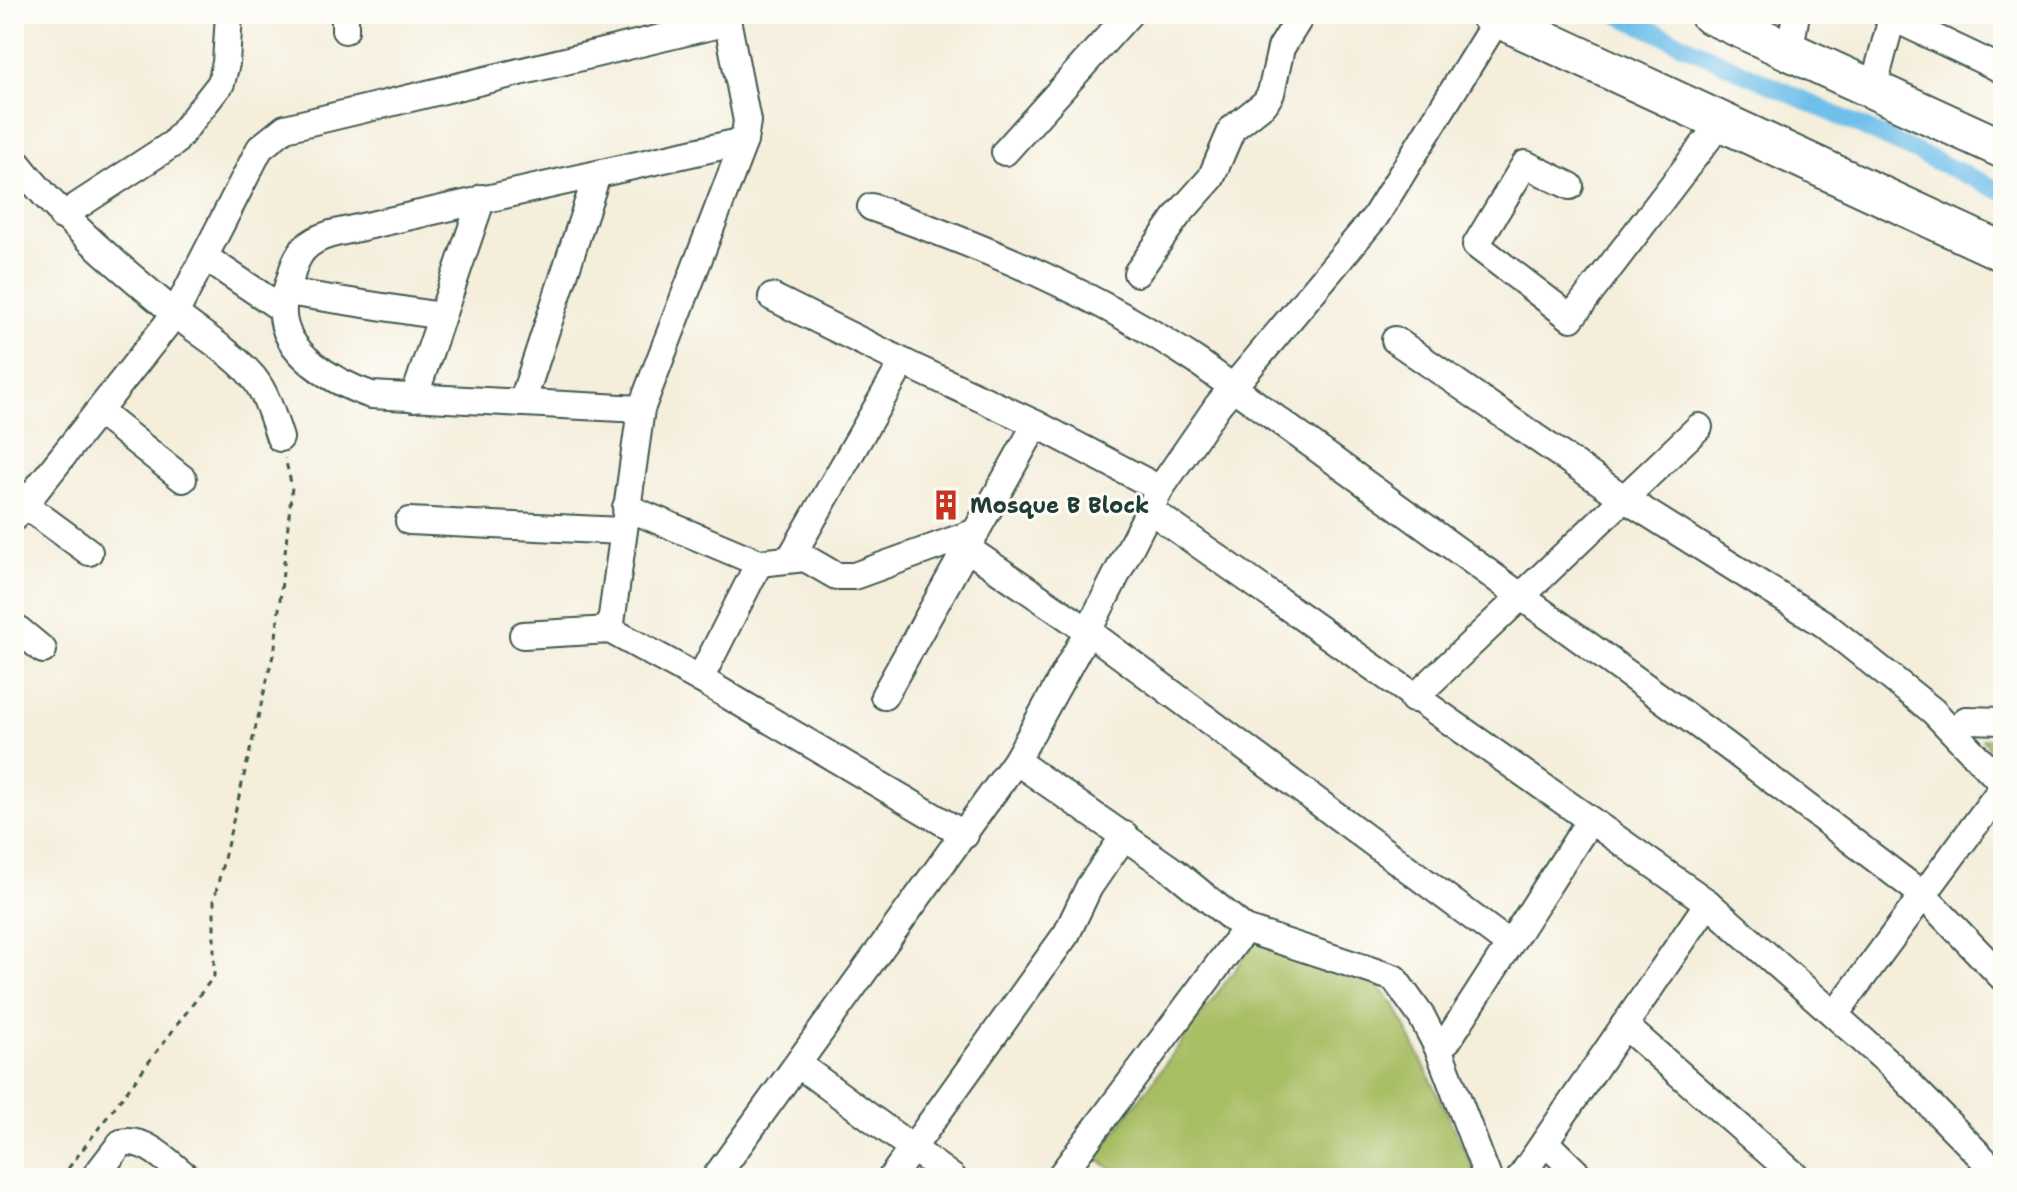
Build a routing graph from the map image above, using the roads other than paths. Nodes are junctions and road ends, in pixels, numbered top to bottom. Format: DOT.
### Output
graph roads {
  1 [pos="229,14"];
  2 [pos="1129,14"];
  3 [pos="1302,14"];
  4 [pos="1709,14"];
  5 [pos="1890,15"];
  6 [pos="1493,16"];
  7 [pos="727,18"];
  8 [pos="1793,32"];
  9 [pos="2003,70"];
  10 [pos="1873,89"];
  11 [pos="1721,122"];
  12 [pos="744,141"];
  13 [pos="2003,149"];
  14 [pos="1005,152"];
  15 [pos="14,159"];
  16 [pos="597,175"];
  17 [pos="1570,186"];
  18 [pos="482,198"];
  19 [pos="871,207"];
  20 [pos="62,216"];
  21 [pos="2003,252"];
  22 [pos="206,258"];
  23 [pos="1137,273"];
  24 [pos="772,297"];
  25 [pos="284,301"];
  26 [pos="175,314"];
  27 [pos="441,316"];
  28 [pos="1395,340"];
  29 [pos="903,362"];
  30 [pos="1233,391"];
  31 [pos="414,398"];
  32 [pos="522,403"];
  33 [pos="641,409"];
  34 [pos="99,412"];
  35 [pos="1036,424"];
  36 [pos="1699,427"];
  37 [pos="280,438"];
  38 [pos="183,479"];
  39 [pos="1622,497"];
  40 [pos="1155,500"];
  41 [pos="19,511"];
  42 [pos="624,519"];
  43 [pos="409,521"];
  44 [pos="972,540"];
  45 [pos="89,552"];
  46 [pos="791,557"];
  47 [pos="759,563"];
  48 [pos="1520,596"];
  49 [pos="14,626"];
  50 [pos="610,630"];
  51 [pos="1088,631"];
  52 [pos="523,635"];
  53 [pos="43,650"];
  54 [pos="700,679"];
  55 [pos="884,696"];
  56 [pos="1413,699"];
  57 [pos="2003,721"];
  58 [pos="1954,732"];
  59 [pos="1016,761"];
  60 [pos="2003,785"];
  61 [pos="1590,820"];
  62 [pos="965,835"];
  63 [pos="1125,835"];
  64 [pos="1923,895"];
  65 [pos="1708,903"];
  66 [pos="1245,929"];
  67 [pos="1509,944"];
  68 [pos="2003,978"];
  69 [pos="1836,1013"];
  70 [pos="1624,1025"];
  71 [pos="1438,1048"];
  72 [pos="799,1065"];
  73 [pos="1545,1142"];
  74 [pos="913,1149"];
  75 [pos="1995,1176"];
  76 [pos="94,1178"];
  77 [pos="188,1178"];
  78 [pos="715,1178"];
  79 [pos="891,1178"];
  80 [pos="953,1178"];
  81 [pos="1059,1178"];
  82 [pos="1488,1178"];
  83 [pos="1520,1178"];
  84 [pos="1582,1178"];
  85 [pos="1798,1178"];
  1 -- 20 [label="street"];
  2 -- 14 [label="street"];
  3 -- 23 [label="street"];
  4 -- 8 [label="highway"];
  5 -- 9 [label="street"];
  5 -- 10 [label="street"];
  6 -- 11 [label="highway"];
  6 -- 30 [label="street"];
  7 -- 12 [label="street"];
  7 -- 22 [label="street"];
  8 -- 10 [label="highway"];
  10 -- 13 [label="highway"];
  11 -- 17 [label="street"];
  11 -- 21 [label="highway"];
  12 -- 16 [label="street"];
  12 -- 33 [label="street"];
  15 -- 20 [label="street"];
  16 -- 18 [label="street"];
  16 -- 32 [label="street"];
  18 -- 25 [label="street"];
  18 -- 27 [label="street"];
  19 -- 30 [label="street"];
  20 -- 26 [label="street"];
  22 -- 25 [label="street"];
  22 -- 26 [label="street"];
  24 -- 29 [label="street"];
  25 -- 27 [label="street"];
  25 -- 31 [label="street"];
  26 -- 34 [label="street"];
  26 -- 37 [label="street"];
  27 -- 31 [label="street"];
  28 -- 39 [label="street"];
  29 -- 35 [label="street"];
  29 -- 46 [label="street"];
  30 -- 40 [label="street"];
  30 -- 48 [label="street"];
  31 -- 32 [label="street"];
  32 -- 33 [label="street"];
  33 -- 42 [label="street"];
  34 -- 38 [label="street"];
  34 -- 41 [label="street"];
  35 -- 40 [label="street"];
  35 -- 44 [label="street"];
  36 -- 39 [label="street"];
  39 -- 48 [label="street"];
  39 -- 58 [label="street"];
  40 -- 51 [label="street"];
  40 -- 56 [label="street"];
  41 -- 45 [label="street"];
  42 -- 43 [label="street"];
  42 -- 47 [label="street"];
  42 -- 50 [label="street"];
  44 -- 46 [label="street"];
  44 -- 51 [label="street"];
  44 -- 55 [label="street"];
  46 -- 47 [label="street"];
  47 -- 54 [label="street"];
  48 -- 56 [label="street"];
  48 -- 64 [label="street"];
  49 -- 53 [label="street"];
  50 -- 52 [label="street"];
  50 -- 54 [label="street"];
  51 -- 59 [label="street"];
  51 -- 67 [label="street"];
  54 -- 62 [label="street"];
  56 -- 61 [label="street"];
  57 -- 58 [label="street"];
  58 -- 60 [label="street"];
  59 -- 62 [label="street"];
  59 -- 63 [label="street"];
  60 -- 64 [label="street"];
  61 -- 65 [label="street"];
  61 -- 67 [label="street"];
  62 -- 72 [label="street"];
  63 -- 66 [label="street"];
  63 -- 74 [label="street"];
  64 -- 68 [label="street"];
  64 -- 69 [label="street"];
  65 -- 69 [label="street"];
  65 -- 70 [label="street"];
  66 -- 71 [label="street"];
  66 -- 81 [label="street"];
  67 -- 71 [label="street"];
  69 -- 75 [label="street"];
  70 -- 73 [label="street"];
  70 -- 85 [label="street"];
  71 -- 82 [label="street"];
  72 -- 74 [label="street"];
  72 -- 78 [label="street"];
  73 -- 83 [label="street"];
  73 -- 84 [label="street"];
  74 -- 79 [label="street"];
  74 -- 80 [label="street"];
  76 -- 77 [label="street"];
}
